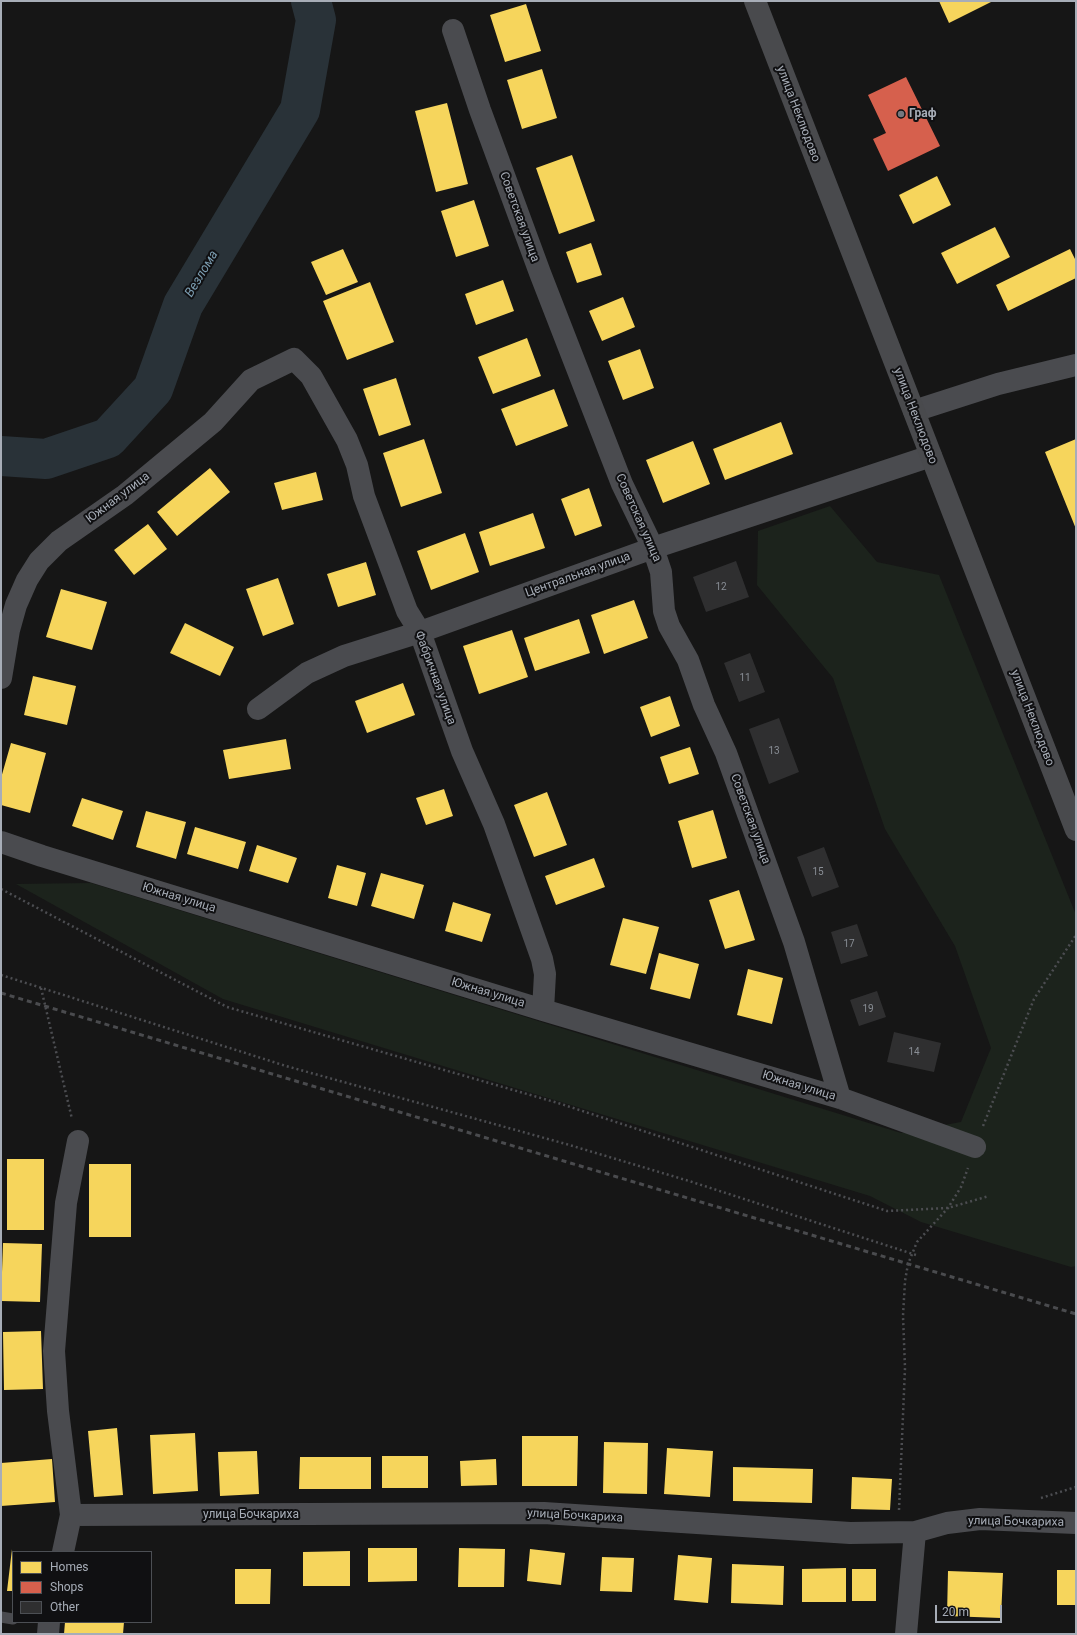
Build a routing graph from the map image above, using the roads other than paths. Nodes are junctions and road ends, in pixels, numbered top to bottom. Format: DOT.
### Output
graph roads {
  1 [pos="755,1"];
  2 [pos="453,30"];
  3 [pos="294,359"];
  4 [pos="1076,364"];
  5 [pos="914,411"];
  6 [pos="931,456"];
  7 [pos="654,548"];
  8 [pos="420,632"];
  9 [pos="1,678"];
  10 [pos="258,709"];
  11 [pos="1076,830"];
  12 [pos="1,842"];
  13 [pos="543,1010"];
  14 [pos="840,1098"];
  15 [pos="78,1141"];
  16 [pos="975,1147"];
  17 [pos="71,1515"];
  18 [pos="1076,1523"];
  19 [pos="906,1533"];
  20 [pos="63,1551"];
  21 [pos="1,1617"];
  22 [pos="12,1619"];
  23 [pos="906,1634"];
  1 -- 5 [label="main road, улица Неклюдово"];
  2 -- 7 [label="street, Советская улица"];
  3 -- 8 [label="street, Фабричная улица"];
  3 -- 9 [label="street, Южная улица"];
  4 -- 5 [label="street"];
  5 -- 6 [label="main road, улица Неклюдово"];
  6 -- 7 [label="street, Центральная улица"];
  6 -- 11 [label="main road, улица Неклюдово"];
  7 -- 8 [label="street, Центральная улица"];
  7 -- 14 [label="street, Советская улица"];
  8 -- 10 [label="street, Центральная улица"];
  8 -- 13 [label="street, Фабричная улица"];
  12 -- 13 [label="street, Южная улица"];
  13 -- 14 [label="street, Южная улица"];
  14 -- 16 [label="street, Южная улица"];
  15 -- 17 [label="street"];
  17 -- 19 [label="street, улица Бочкариха"];
  17 -- 20 [label="street"];
  18 -- 19 [label="street, улица Бочкариха"];
  19 -- 23 [label="street"];
  21 -- 22 [label="lane"];
}
